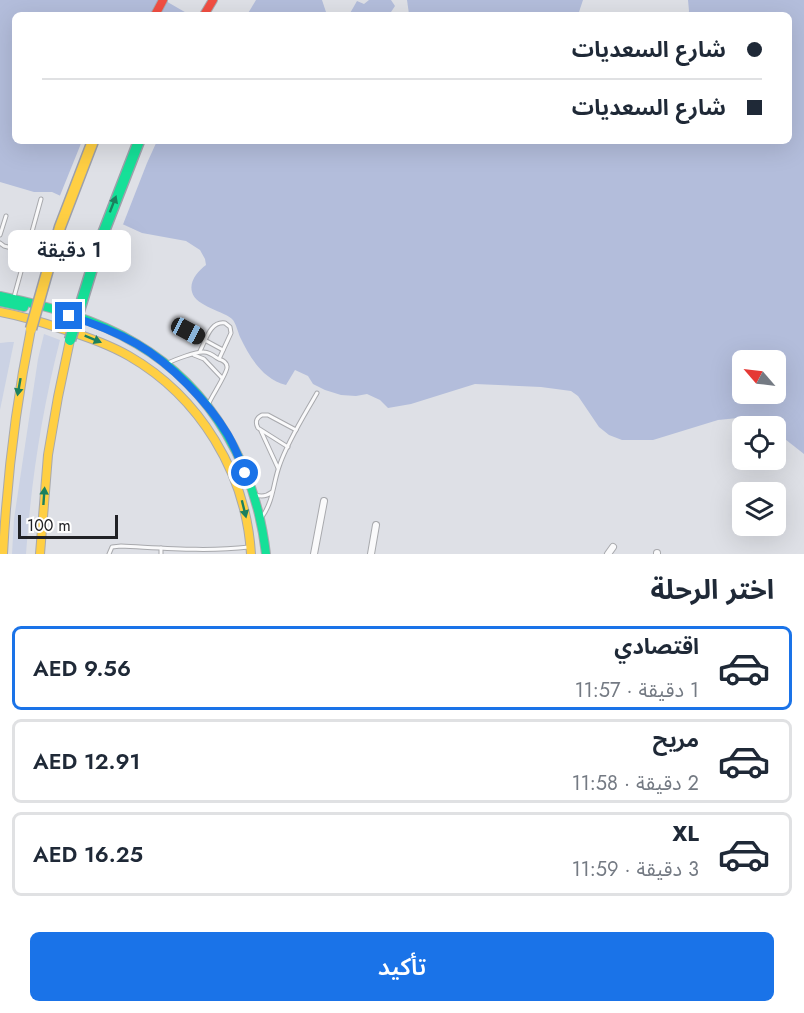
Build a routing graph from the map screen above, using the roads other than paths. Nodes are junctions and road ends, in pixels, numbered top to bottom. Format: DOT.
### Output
graph roads {
  1 [pos="92,144"];
  2 [pos="138,144"];
  3 [pos="40,200"];
  4 [pos="6,216"];
  5 [pos="0,235"];
  6 [pos="0,243"];
  7 [pos="27,252"];
  8 [pos="0,296"];
  9 [pos="14,299"];
  10 [pos="0,303"];
  11 [pos="33,304"];
  12 [pos="0,312"];
  13 [pos="17,315"];
  14 [pos="0,320"];
  15 [pos="188,331"];
  16 [pos="206,340"];
  17 [pos="224,350"];
  18 [pos="200,352"];
  19 [pos="192,355"];
  20 [pos="219,358"];
  21 [pos="165,364"];
  22 [pos="222,378"];
  23 [pos="317,393"];
  24 [pos="207,406"];
  25 [pos="260,430"];
  26 [pos="297,430"];
  27 [pos="288,447"];
  28 [pos="278,468"];
  29 [pos="273,491"];
  30 [pos="253,493"];
  31 [pos="324,501"];
  32 [pos="260,519"];
  33 [pos="376,525"];
  34 [pos="2,536"];
  35 [pos="613,547"];
  36 [pos="161,548"];
  37 [pos="251,550"];
  38 [pos="229,552"];
  39 [pos="3,554"];
  40 [pos="40,554"];
  41 [pos="109,554"];
  42 [pos="161,554"];
  43 [pos="266,554"];
  44 [pos="314,554"];
  45 [pos="371,554"];
  46 [pos="608,554"];
  1 -- 34 [label="main road, one-way, bridge"];
  40 -- 2 [label="main road, one-way, bridge"];
  3 -- 7 [label="lane"];
  4 -- 5 [label="lane"];
  6 -- 7 [label="lane"];
  7 -- 9 [label="lane"];
  8 -- 9 [label="main road"];
  9 -- 11 [label="main road"];
  10 -- 11 [label="main road"];
  11 -- 21 [label="main road"];
  12 -- 13 [label="main road"];
  13 -- 14 [label="main road"];
  13 -- 37 [label="main road, one-way"];
  15 -- 16 [label="lane"];
  16 -- 17 [label="lane"];
  16 -- 17 [label="lane"];
  16 -- 18 [label="lane"];
  17 -- 20 [label="lane"];
  18 -- 19 [label="lane"];
  18 -- 20 [label="lane"];
  19 -- 21 [label="lane"];
  19 -- 22 [label="lane"];
  20 -- 22 [label="lane"];
  21 -- 24 [label="main road"];
  22 -- 24 [label="lane"];
  23 -- 26 [label="lane"];
  24 -- 30 [label="main road"];
  25 -- 26 [label="lane"];
  25 -- 27 [label="lane"];
  25 -- 28 [label="lane"];
  26 -- 27 [label="lane"];
  27 -- 28 [label="lane"];
  28 -- 29 [label="lane"];
  29 -- 30 [label="lane"];
  29 -- 32 [label="lane"];
  30 -- 32 [label="main road"];
  31 -- 44 [label="street"];
  32 -- 43 [label="main road"];
  33 -- 45 [label="street"];
  34 -- 39 [label="main road"];
  35 -- 46 [label="street"];
  36 -- 38 [label="lane"];
  36 -- 41 [label="lane"];
  36 -- 42 [label="lane"];
  37 -- 38 [label="lane"];
}
